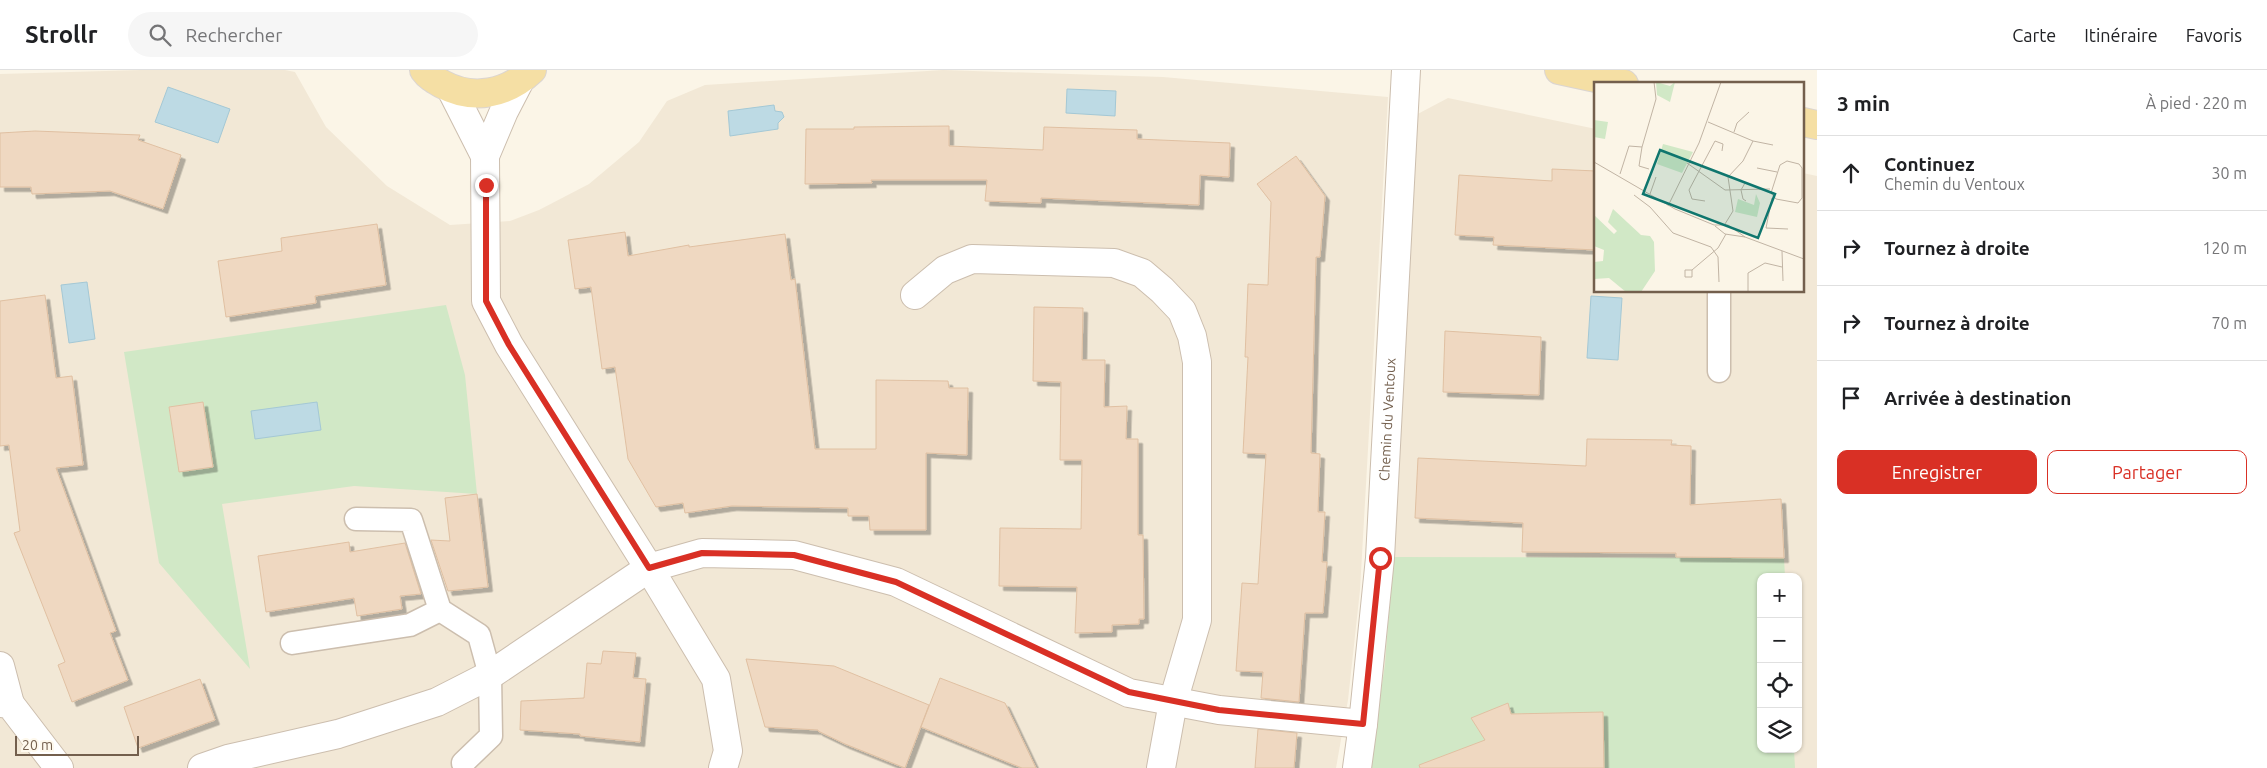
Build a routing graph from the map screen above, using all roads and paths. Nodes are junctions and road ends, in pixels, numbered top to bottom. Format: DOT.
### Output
graph roads {
  1 [pos="424,70"];
  2 [pos="1406,70"];
  3 [pos="1559,70"];
  4 [pos="525,76"];
  5 [pos="1615,82"];
  6 [pos="451,89"];
  7 [pos="1804,122"];
  8 [pos="1817,125"];
  9 [pos="485,156"];
  10 [pos="1718,292"];
  11 [pos="915,295"];
  12 [pos="1719,371"];
  13 [pos="356,520"];
  14 [pos="649,568"];
  15 [pos="440,610"];
  16 [pos="292,643"];
  17 [pos="0,666"];
  18 [pos="490,674"];
  19 [pos="1173,702"];
  20 [pos="5,703"];
  21 [pos="1363,724"];
  22 [pos="463,763"];
  23 [pos="58,768"];
  24 [pos="202,768"];
  25 [pos="724,768"];
  26 [pos="1161,768"];
  27 [pos="1356,768"];
  1 -- 6 [label="main road"];
  2 -- 21 [label="street, Chemin du Ventoux"];
  3 -- 5 [label="main road"];
  4 -- 6 [label="main road"];
  4 -- 9 [label="street"];
  6 -- 9 [label="street"];
  7 -- 8 [label="main road"];
  9 -- 14 [label="street"];
  10 -- 12 [label="lane"];
  11 -- 19 [label="street"];
  13 -- 15 [label="lane"];
  14 -- 18 [label="street"];
  14 -- 19 [label="street"];
  14 -- 25 [label="street"];
  15 -- 16 [label="lane"];
  15 -- 18 [label="lane"];
  17 -- 20 [label="street"];
  18 -- 22 [label="lane"];
  18 -- 24 [label="street"];
  19 -- 21 [label="street"];
  19 -- 26 [label="street"];
  20 -- 23 [label="street"];
  21 -- 27 [label="street, Chemin du Ventoux"];
}
